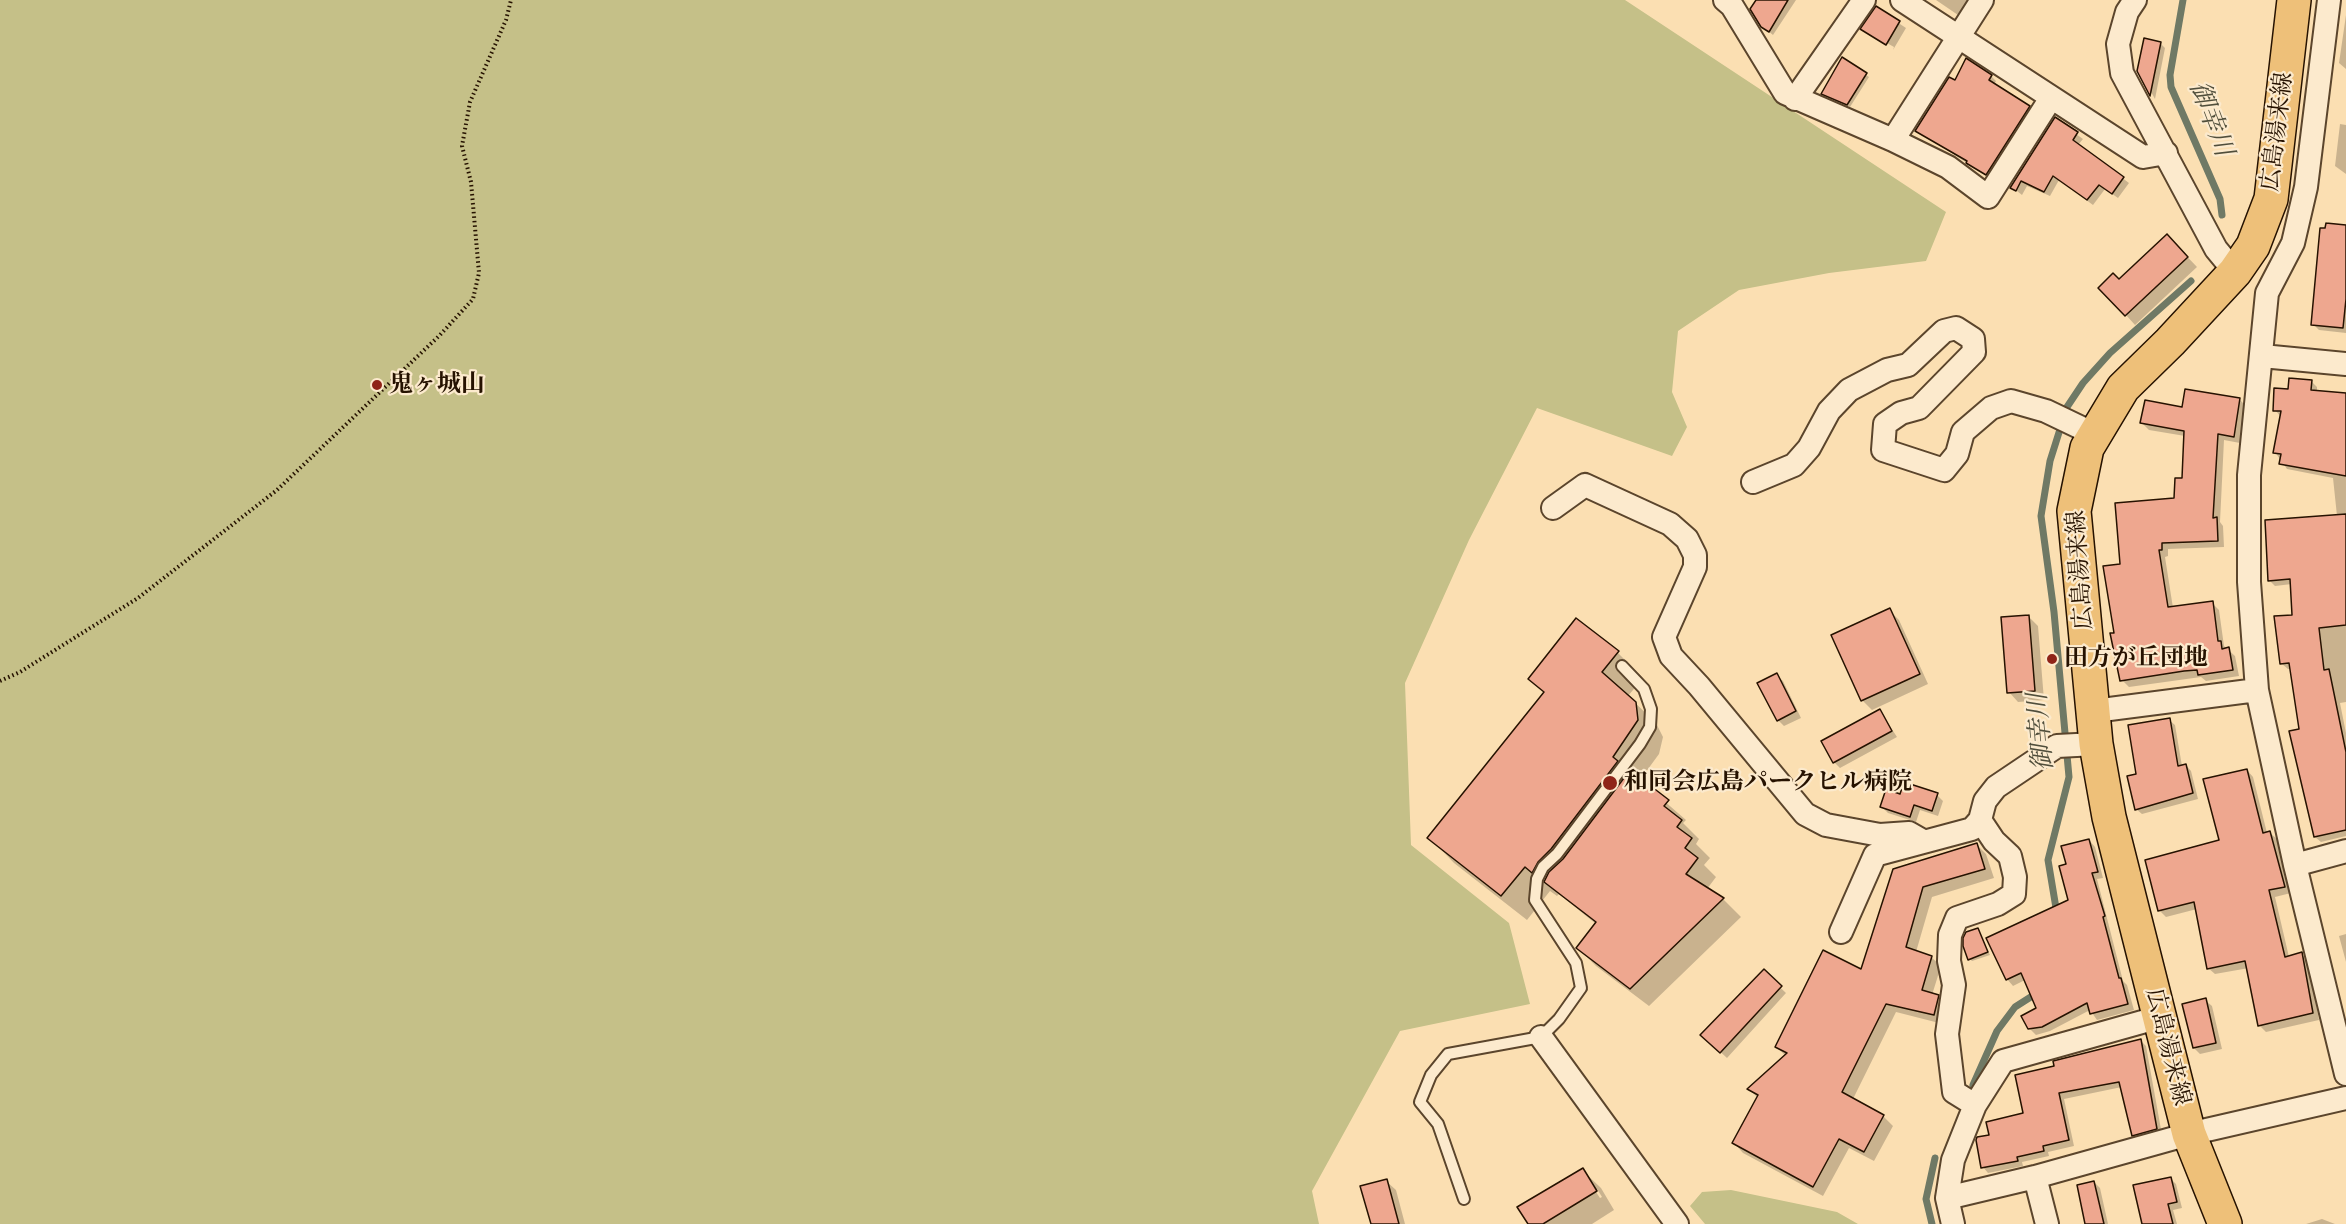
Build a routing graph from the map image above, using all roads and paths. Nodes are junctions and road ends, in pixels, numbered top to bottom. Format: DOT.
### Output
graph roads {
  1 [pos="511,0"];
  2 [pos="1864,0"];
  3 [pos="1902,0"];
  4 [pos="1982,0"];
  5 [pos="2294,0"];
  6 [pos="2329,0"];
  7 [pos="1731,2"];
  8 [pos="2125,4"];
  9 [pos="1959,39"];
  10 [pos="2051,98"];
  11 [pos="1795,99"];
  12 [pos="1893,140"];
  13 [pos="2166,153"];
  14 [pos="2235,272"];
  15 [pos="2262,356"];
  16 [pos="2346,364"];
  17 [pos="2094,434"];
  18 [pos="1753,482"];
  19 [pos="1553,508"];
  20 [pos="1622,666"];
  21 [pos="0,681"];
  22 [pos="2257,690"];
  23 [pos="2094,711"];
  24 [pos="2096,744"];
  25 [pos="1980,820"];
  26 [pos="1923,841"];
  27 [pos="2346,851"];
  28 [pos="2295,865"];
  29 [pos="1840,932"];
  30 [pos="2160,1017"];
  31 [pos="1541,1037"];
  32 [pos="2346,1074"];
  33 [pos="2346,1098"];
  34 [pos="1975,1105"];
  35 [pos="2189,1134"];
  36 [pos="2035,1177"];
  37 [pos="1947,1198"];
  38 [pos="1464,1199"];
  39 [pos="1677,1224"];
  40 [pos="1953,1224"];
  41 [pos="2047,1224"];
  42 [pos="2225,1224"];
  1 -- 21 [label="path"];
  2 -- 11 [label="street"];
  3 -- 9 [label="street"];
  4 -- 9 [label="street"];
  5 -- 14 [label="main road, 広島湯来線"];
  6 -- 15 [label="street"];
  7 -- 11 [label="street"];
  8 -- 13 [label="street"];
  9 -- 10 [label="street"];
  9 -- 12 [label="street"];
  10 -- 12 [label="street"];
  10 -- 13 [label="street"];
  11 -- 12 [label="street"];
  13 -- 14 [label="street"];
  14 -- 17 [label="main road, 広島湯来線"];
  15 -- 16 [label="street"];
  15 -- 22 [label="street"];
  17 -- 18 [label="street"];
  17 -- 23 [label="main road, 広島湯来線"];
  19 -- 26 [label="street"];
  20 -- 31 [label="lane"];
  22 -- 23 [label="street"];
  22 -- 28 [label="street"];
  23 -- 24 [label="main road, 広島湯来線"];
  24 -- 25 [label="street"];
  24 -- 30 [label="main road, 広島湯来線"];
  25 -- 26 [label="street"];
  25 -- 34 [label="street"];
  26 -- 29 [label="street"];
  27 -- 28 [label="street"];
  28 -- 32 [label="street"];
  30 -- 34 [label="street"];
  30 -- 35 [label="main road, 広島湯来線"];
  31 -- 38 [label="lane"];
  31 -- 39 [label="street"];
  33 -- 35 [label="street"];
  34 -- 37 [label="street"];
  35 -- 36 [label="street"];
  35 -- 42 [label="main road, 広島湯来線"];
  36 -- 37 [label="street"];
  36 -- 41 [label="street"];
  37 -- 40 [label="street"];
}
